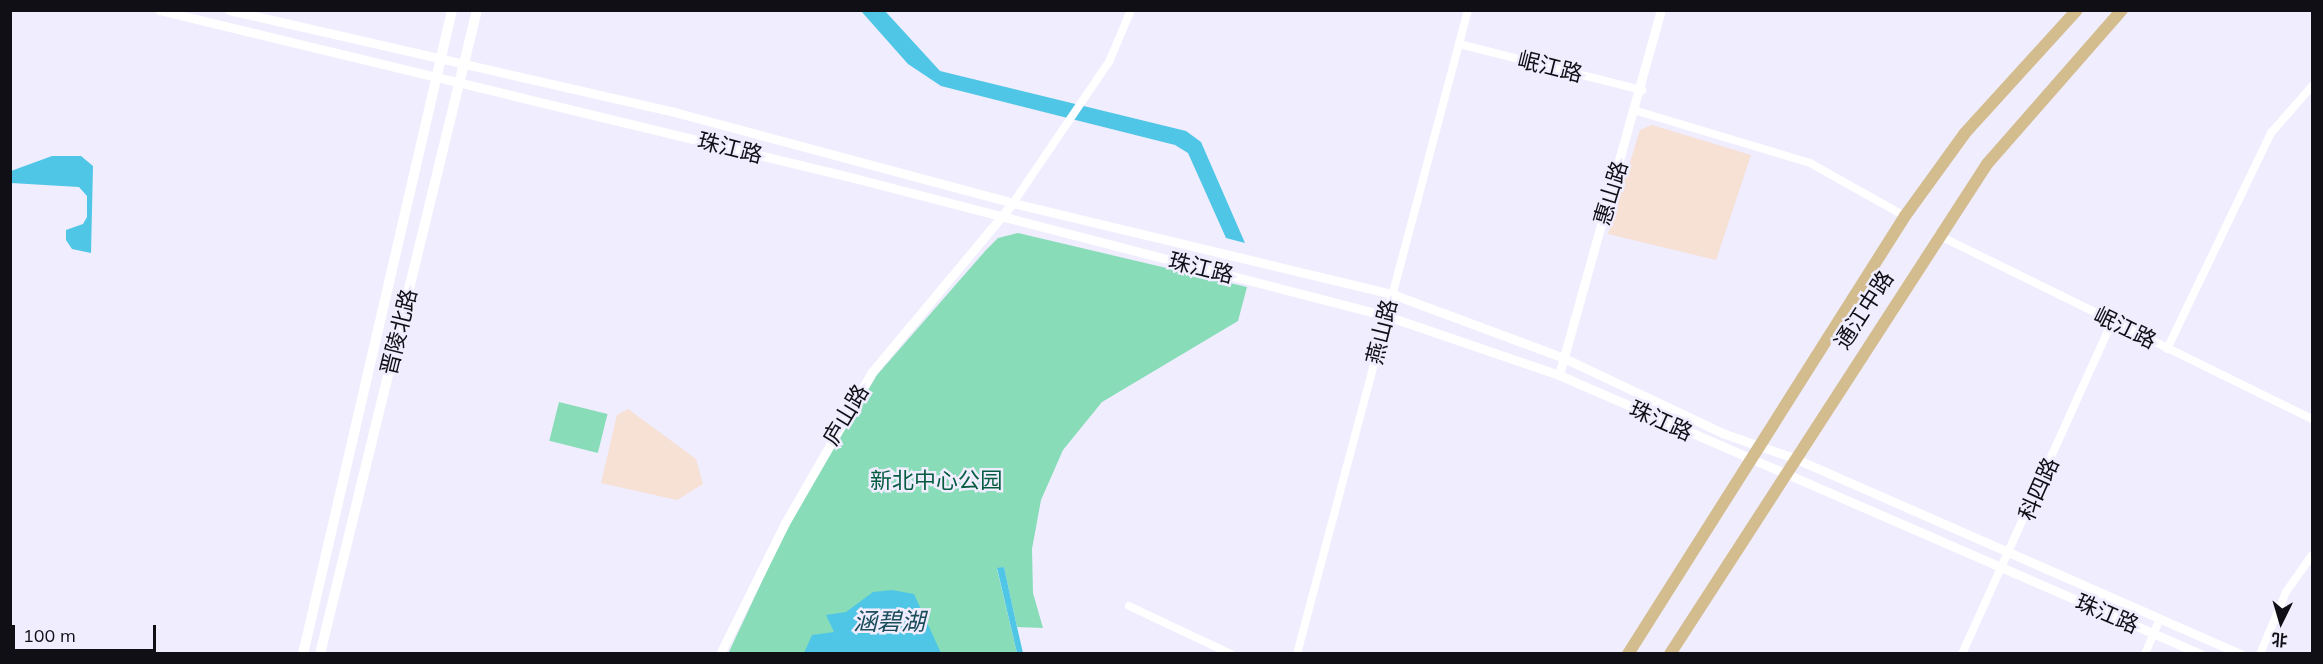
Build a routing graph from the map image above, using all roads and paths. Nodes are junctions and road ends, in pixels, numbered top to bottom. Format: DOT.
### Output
graph roads {
  1 [pos="159,10"];
  2 [pos="229,10"];
  3 [pos="452,10"];
  4 [pos="477,10"];
  5 [pos="1131,10"];
  6 [pos="1468,10"];
  7 [pos="1661,10"];
  8 [pos="2077,10"];
  9 [pos="2121,10"];
  10 [pos="1459,44"];
  11 [pos="439,60"];
  12 [pos="464,67"];
  13 [pos="435,76"];
  14 [pos="461,82"];
  15 [pos="2313,86"];
  16 [pos="1642,90"];
  17 [pos="1636,111"];
  18 [pos="1013,203"];
  19 [pos="1905,216"];
  20 [pos="1002,219"];
  21 [pos="1938,235"];
  22 [pos="1392,294"];
  23 [pos="1387,316"];
  24 [pos="2112,322"];
  25 [pos="2167,349"];
  26 [pos="1564,358"];
  27 [pos="1559,375"];
  28 [pos="2313,419"];
  29 [pos="1760,446"];
  30 [pos="1794,458"];
  31 [pos="1749,461"];
  32 [pos="1783,474"];
  33 [pos="2010,553"];
  34 [pos="2313,555"];
  35 [pos="2002,569"];
  36 [pos="1129,606"];
  37 [pos="2160,619"];
  38 [pos="2154,634"];
  39 [pos="303,654"];
  40 [pos="320,654"];
  41 [pos="720,654"];
  42 [pos="1231,654"];
  43 [pos="1297,654"];
  44 [pos="1628,654"];
  45 [pos="1670,654"];
  46 [pos="1962,654"];
  47 [pos="2145,654"];
  48 [pos="2201,654"];
  49 [pos="2240,654"];
  50 [pos="2260,654"];
  1 -- 13 [label="street, 珠江路"];
  2 -- 11 [label="street, 珠江路"];
  3 -- 11 [label="main road, 晋陵北路"];
  4 -- 12 [label="main road, 晋陵北路"];
  5 -- 18 [label="street"];
  6 -- 10 [label="street, 燕山路"];
  7 -- 16 [label="street, 惠山路"];
  8 -- 19 [label="main road, 通江中路"];
  9 -- 21 [label="main road, 通江中路"];
  10 -- 16 [label="street, 岷江路"];
  10 -- 22 [label="street, 燕山路"];
  11 -- 12 [label="street, 珠江路"];
  11 -- 13 [label="main road, 晋陵北路"];
  12 -- 14 [label="main road, 晋陵北路"];
  12 -- 18 [label="street, 珠江路"];
  13 -- 14 [label="street, 珠江路"];
  13 -- 39 [label="main road, 晋陵北路"];
  14 -- 20 [label="street, 珠江路"];
  14 -- 40 [label="main road, 晋陵北路"];
  15 -- 25 [label="street"];
  16 -- 17 [label="street, 惠山路"];
  17 -- 19 [label="street"];
  17 -- 26 [label="street, 惠山路"];
  18 -- 20 [label="street, 庐山路"];
  18 -- 22 [label="street, 珠江路"];
  19 -- 29 [label="main road, 通江中路"];
  20 -- 23 [label="street, 珠江路"];
  20 -- 41 [label="street, 庐山路"];
  21 -- 24 [label="street, 岷江路"];
  21 -- 30 [label="main road, 通江中路"];
  22 -- 23 [label="street, 燕山路"];
  22 -- 26 [label="street, 珠江路"];
  23 -- 27 [label="street, 珠江路"];
  23 -- 43 [label="street, 燕山路"];
  24 -- 25 [label="street, 岷江路"];
  24 -- 33 [label="street, 科四路"];
  25 -- 28 [label="street, 岷江路"];
  26 -- 27 [label="street, 惠山路"];
  26 -- 29 [label="street, 珠江路"];
  27 -- 31 [label="street, 珠江路"];
  29 -- 30 [label="street, 珠江路"];
  29 -- 31 [label="main road, 通江中路"];
  30 -- 32 [label="main road, 通江中路"];
  30 -- 33 [label="street, 珠江路"];
  31 -- 32 [label="street, 珠江路"];
  31 -- 44 [label="main road, 通江中路"];
  32 -- 35 [label="street, 珠江路"];
  32 -- 45 [label="main road, 通江中路"];
  33 -- 35 [label="street, 科四路"];
  33 -- 37 [label="street, 珠江路"];
  34 -- 50 [label="street"];
  35 -- 38 [label="street, 珠江路"];
  35 -- 46 [label="street, 科四路"];
  36 -- 42 [label="street"];
  37 -- 38 [label="street"];
  37 -- 49 [label="street, 珠江路"];
  38 -- 47 [label="street"];
  38 -- 48 [label="street, 珠江路"];
}
